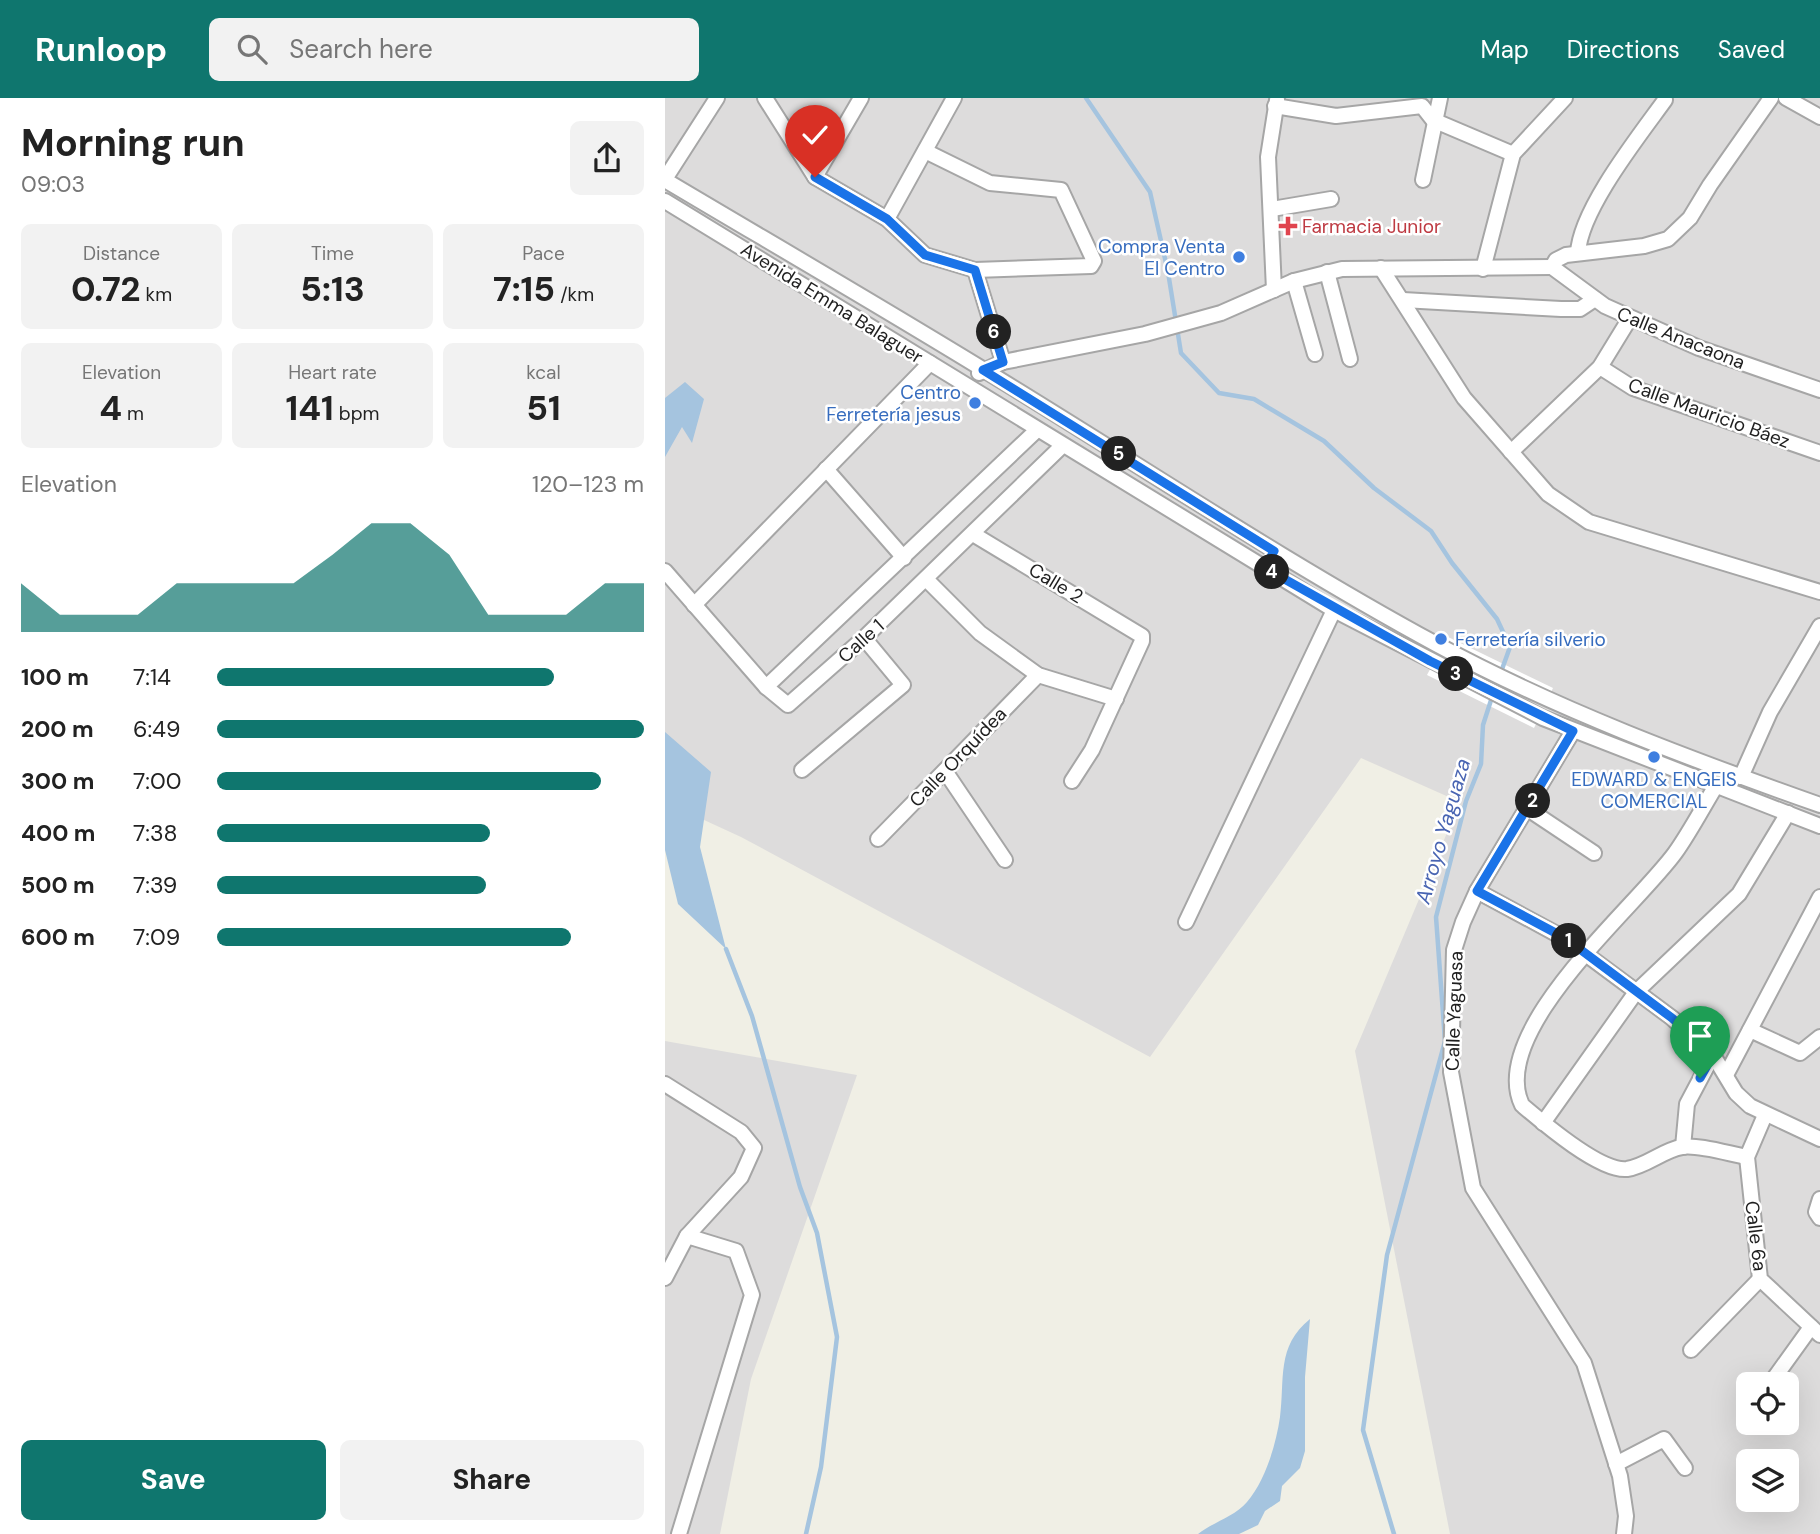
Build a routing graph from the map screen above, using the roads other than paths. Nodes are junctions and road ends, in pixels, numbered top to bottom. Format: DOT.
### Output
graph roads {
  1 [pos="717,98"];
  2 [pos="765,98"];
  3 [pos="861,98"];
  4 [pos="954,98"];
  5 [pos="1440,98"];
  6 [pos="1771,98"];
  7 [pos="1786,98"];
  8 [pos="1665,100"];
  9 [pos="1556,101"];
  10 [pos="1276,102"];
  11 [pos="1816,111"];
  12 [pos="1433,120"];
  13 [pos="925,151"];
  14 [pos="1513,153"];
  15 [pos="815,177"];
  16 [pos="665,179"];
  17 [pos="1423,180"];
  18 [pos="1331,198"];
  19 [pos="665,201"];
  20 [pos="1272,209"];
  21 [pos="887,219"];
  22 [pos="1578,253"];
  23 [pos="1552,267"];
  24 [pos="1381,268"];
  25 [pos="1483,269"];
  26 [pos="975,270"];
  27 [pos="1327,272"];
  28 [pos="1294,281"];
  29 [pos="1274,290"];
  30 [pos="1595,299"];
  31 [pos="1403,300"];
  32 [pos="1630,317"];
  33 [pos="1315,354"];
  34 [pos="1350,359"];
  35 [pos="1003,362"];
  36 [pos="930,363"];
  37 [pos="1600,367"];
  38 [pos="983,370"];
  39 [pos="964,384"];
  40 [pos="1820,390"];
  41 [pos="1037,430"];
  42 [pos="1062,446"];
  43 [pos="1511,452"];
  44 [pos="1820,453"];
  45 [pos="826,469"];
  46 [pos="973,534"];
  47 [pos="1274,551"];
  48 [pos="904,558"];
  49 [pos="1265,568"];
  50 [pos="665,571"];
  51 [pos="926,579"];
  52 [pos="1820,592"];
  53 [pos="694,605"];
  54 [pos="1334,610"];
  55 [pos="1820,626"];
  56 [pos="864,638"];
  57 [pos="1038,674"];
  58 [pos="766,687"];
  59 [pos="1116,699"];
  60 [pos="1573,731"];
  61 [pos="802,770"];
  62 [pos="945,771"];
  63 [pos="1741,777"];
  64 [pos="1072,780"];
  65 [pos="1717,785"];
  66 [pos="1820,805"];
  67 [pos="1528,808"];
  68 [pos="1787,813"];
  69 [pos="1820,825"];
  70 [pos="878,839"];
  71 [pos="1594,853"];
  72 [pos="1005,860"];
  73 [pos="1477,891"];
  74 [pos="1818,906"];
  75 [pos="1186,922"];
  76 [pos="1585,953"];
  77 [pos="1636,992"];
  78 [pos="1750,1030"];
  79 [pos="1820,1037"];
  80 [pos="1713,1055"];
  81 [pos="1726,1075"];
  82 [pos="665,1084"];
  83 [pos="1765,1115"];
  84 [pos="1543,1124"];
  85 [pos="1820,1139"];
  86 [pos="1683,1147"];
  87 [pos="1747,1157"];
  88 [pos="1820,1199"];
  89 [pos="1820,1218"];
  90 [pos="687,1236"];
  91 [pos="665,1278"];
  92 [pos="1761,1279"];
  93 [pos="1815,1331"];
  94 [pos="1691,1350"];
  95 [pos="1780,1372"];
  96 [pos="1616,1464"];
  97 [pos="1685,1468"];
  98 [pos="679,1534"];
  99 [pos="1624,1534"];
  1 -- 16 [label="street"];
  2 -- 15 [label="street"];
  3 -- 15 [label="street"];
  4 -- 13 [label="street"];
  5 -- 12 [label="street"];
  6 -- 22 [label="street"];
  7 -- 11 [label="street"];
  8 -- 22 [label="street"];
  9 -- 14 [label="street"];
  10 -- 12 [label="street"];
  10 -- 20 [label="street"];
  12 -- 14 [label="street"];
  12 -- 17 [label="street"];
  13 -- 21 [label="street"];
  13 -- 26 [label="street"];
  14 -- 25 [label="street"];
  15 -- 21 [label="street"];
  16 -- 38 [label="street, Avenida Emma Balaguer"];
  18 -- 20 [label="street"];
  19 -- 36 [label="street, Avenida Emma Balaguer"];
  20 -- 29 [label="street"];
  21 -- 26 [label="street"];
  22 -- 23 [label="street"];
  23 -- 25 [label="street"];
  23 -- 30 [label="street, Calle Anacaona"];
  24 -- 25 [label="street"];
  24 -- 27 [label="street"];
  24 -- 31 [label="street"];
  26 -- 35 [label="street"];
  27 -- 28 [label="street"];
  27 -- 34 [label="street"];
  28 -- 29 [label="street"];
  28 -- 33 [label="street"];
  29 -- 35 [label="street"];
  30 -- 31 [label="street"];
  30 -- 32 [label="street, Calle Anacaona"];
  31 -- 43 [label="street"];
  32 -- 37 [label="street"];
  32 -- 40 [label="street, Calle Anacaona"];
  35 -- 38 [label="street"];
  36 -- 39 [label="street, Avenida Emma Balaguer"];
  36 -- 45 [label="street"];
  37 -- 43 [label="street"];
  37 -- 44 [label="street, Calle Mauricio Báez"];
  38 -- 39 [label="street"];
  38 -- 47 [label="street, Avenida Emma Balaguer"];
  39 -- 41 [label="street, Avenida Emma Balaguer"];
  41 -- 42 [label="street, Avenida Emma Balaguer"];
  41 -- 48 [label="street"];
  42 -- 46 [label="street, Calle 1"];
  42 -- 49 [label="street, Avenida Emma Balaguer"];
  43 -- 52 [label="street"];
  45 -- 48 [label="street"];
  45 -- 53 [label="street"];
  46 -- 51 [label="street, Calle 1"];
  46 -- 59 [label="street, Calle 2"];
  47 -- 49 [label="street"];
  47 -- 63 [label="street, Avenida Emma Balaguer"];
  48 -- 58 [label="street"];
  49 -- 54 [label="street, Avenida Emma Balaguer"];
  50 -- 53 [label="street, Calle 1"];
  51 -- 56 [label="street, Calle 1"];
  51 -- 57 [label="street"];
  53 -- 58 [label="street, Calle 1"];
  54 -- 60 [label="street, Avenida Emma Balaguer"];
  54 -- 75 [label="street"];
  55 -- 63 [label="street"];
  56 -- 58 [label="street, Calle 1"];
  56 -- 61 [label="street"];
  57 -- 59 [label="street"];
  57 -- 62 [label="street, Calle Orquídea"];
  59 -- 64 [label="street"];
  60 -- 65 [label="street, Avenida Emma Balaguer"];
  60 -- 67 [label="street, Calle Yaguasa"];
  62 -- 70 [label="street, Calle Orquídea"];
  62 -- 72 [label="street"];
  63 -- 66 [label="street, Avenida Emma Balaguer"];
  65 -- 68 [label="street, Avenida Emma Balaguer"];
  65 -- 76 [label="street"];
  67 -- 71 [label="street"];
  67 -- 73 [label="street, Calle Yaguasa"];
  68 -- 69 [label="street, Avenida Emma Balaguer"];
  68 -- 77 [label="street"];
  73 -- 76 [label="street"];
  73 -- 96 [label="street, Calle Yaguasa"];
  74 -- 78 [label="street"];
  76 -- 77 [label="street"];
  76 -- 84 [label="street"];
  77 -- 80 [label="street"];
  77 -- 84 [label="street"];
  78 -- 79 [label="street"];
  78 -- 81 [label="street"];
  80 -- 81 [label="street"];
  80 -- 86 [label="street"];
  81 -- 83 [label="street"];
  82 -- 90 [label="street"];
  83 -- 85 [label="street"];
  83 -- 87 [label="street, Calle 6a"];
  84 -- 86 [label="street"];
  86 -- 87 [label="street"];
  87 -- 92 [label="street, Calle 6a"];
  88 -- 89 [label="street"];
  90 -- 91 [label="street"];
  90 -- 98 [label="street"];
  92 -- 93 [label="street, Calle 6a"];
  92 -- 94 [label="street"];
  93 -- 95 [label="street"];
  96 -- 97 [label="street"];
  96 -- 99 [label="street, Calle Yaguasa"];
}
